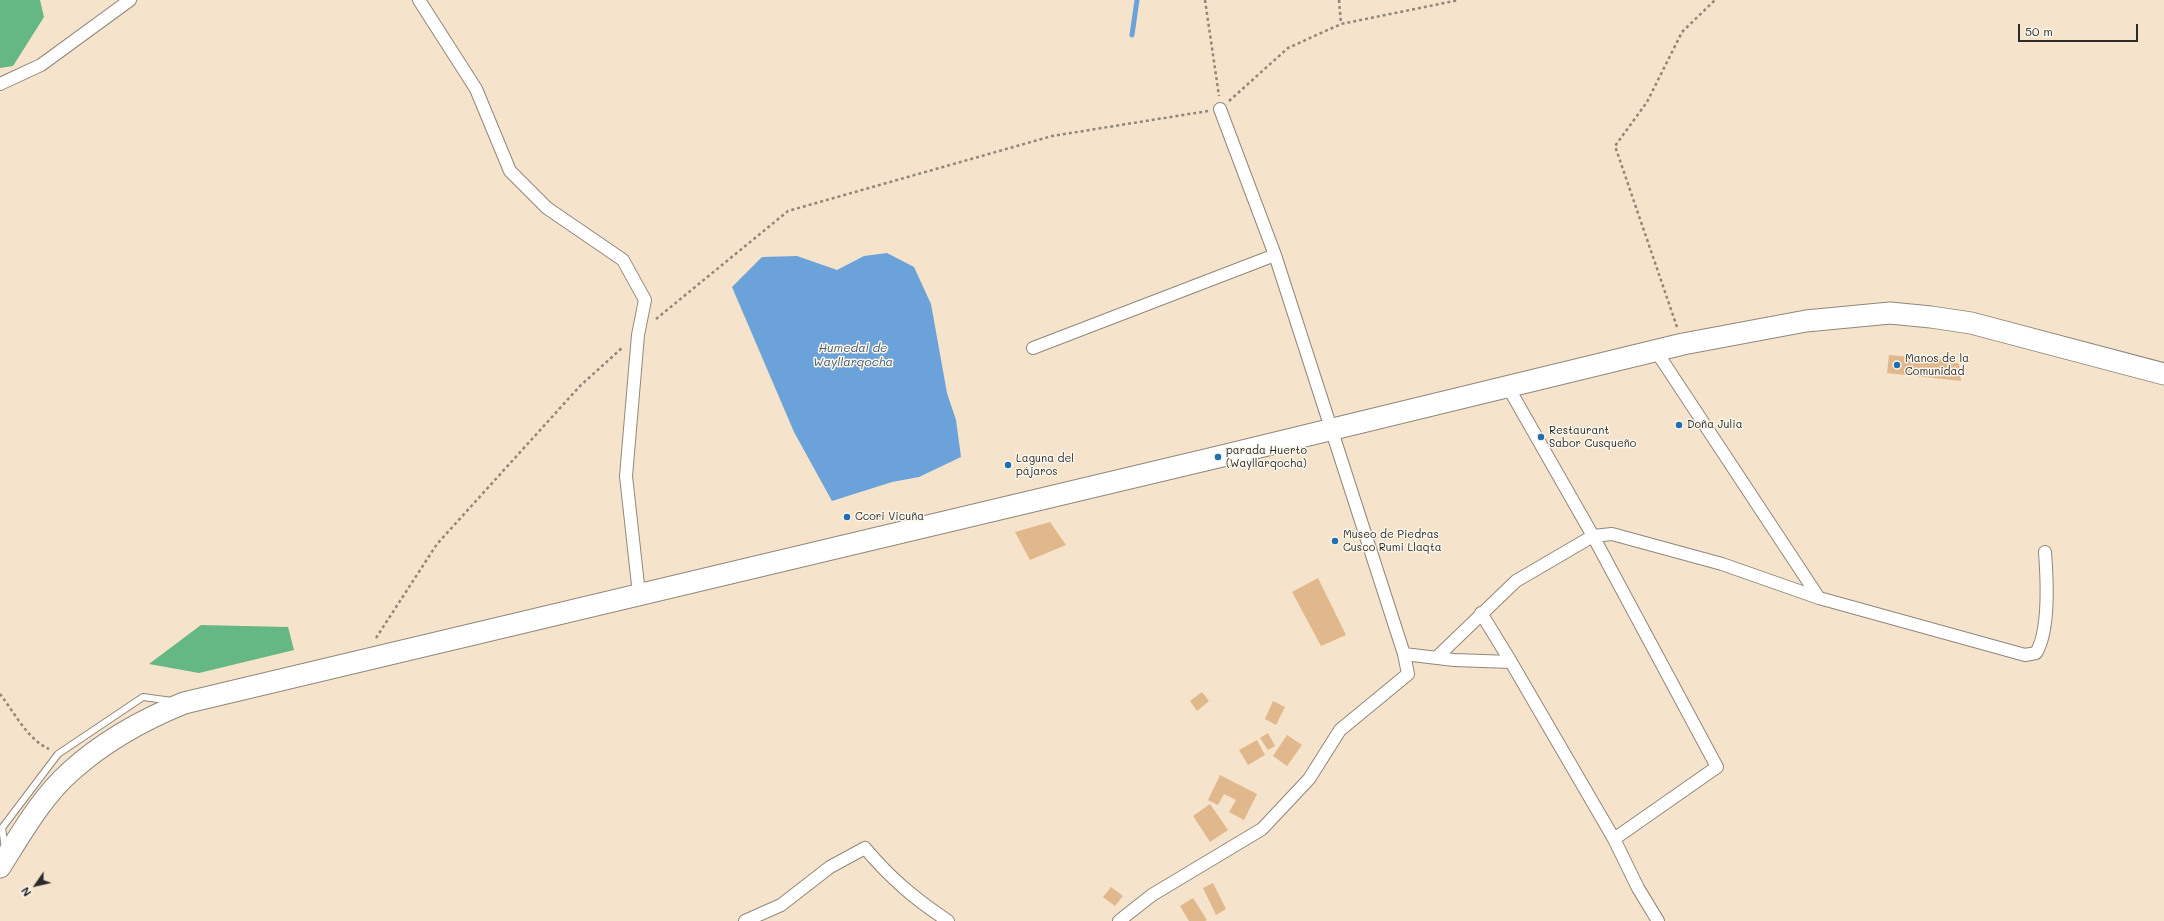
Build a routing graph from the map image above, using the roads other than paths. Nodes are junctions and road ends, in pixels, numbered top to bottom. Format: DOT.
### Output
graph roads {
  1 [pos="130,0"];
  2 [pos="419,0"];
  3 [pos="0,84"];
  4 [pos="1220,108"];
  5 [pos="1275,254"];
  6 [pos="1033,348"];
  7 [pos="1656,351"];
  8 [pos="2164,374"];
  9 [pos="1508,387"];
  10 [pos="1331,430"];
  11 [pos="1593,536"];
  12 [pos="2045,552"];
  13 [pos="639,594"];
  14 [pos="1819,598"];
  15 [pos="1481,613"];
  16 [pos="1404,654"];
  17 [pos="1436,658"];
  18 [pos="1511,662"];
  19 [pos="184,703"];
  20 [pos="1614,839"];
  21 [pos="3,862"];
  22 [pos="745,921"];
  23 [pos="948,921"];
  24 [pos="1119,921"];
  25 [pos="1658,921"];
  1 -- 3 [label="street"];
  2 -- 13 [label="street"];
  4 -- 5 [label="street"];
  5 -- 6 [label="street"];
  5 -- 10 [label="street"];
  7 -- 8 [label="highway"];
  7 -- 9 [label="highway"];
  7 -- 14 [label="street"];
  9 -- 10 [label="highway"];
  9 -- 11 [label="street"];
  10 -- 13 [label="highway"];
  10 -- 16 [label="street"];
  11 -- 14 [label="street"];
  11 -- 15 [label="street"];
  11 -- 20 [label="street"];
  12 -- 14 [label="street"];
  13 -- 19 [label="highway"];
  15 -- 17 [label="street"];
  15 -- 18 [label="street"];
  16 -- 17 [label="street"];
  16 -- 24 [label="street"];
  17 -- 18 [label="street"];
  18 -- 20 [label="street"];
  19 -- 21 [label="highway"];
  19 -- 21 [label="lane"];
  20 -- 25 [label="street"];
  22 -- 23 [label="street"];
}
